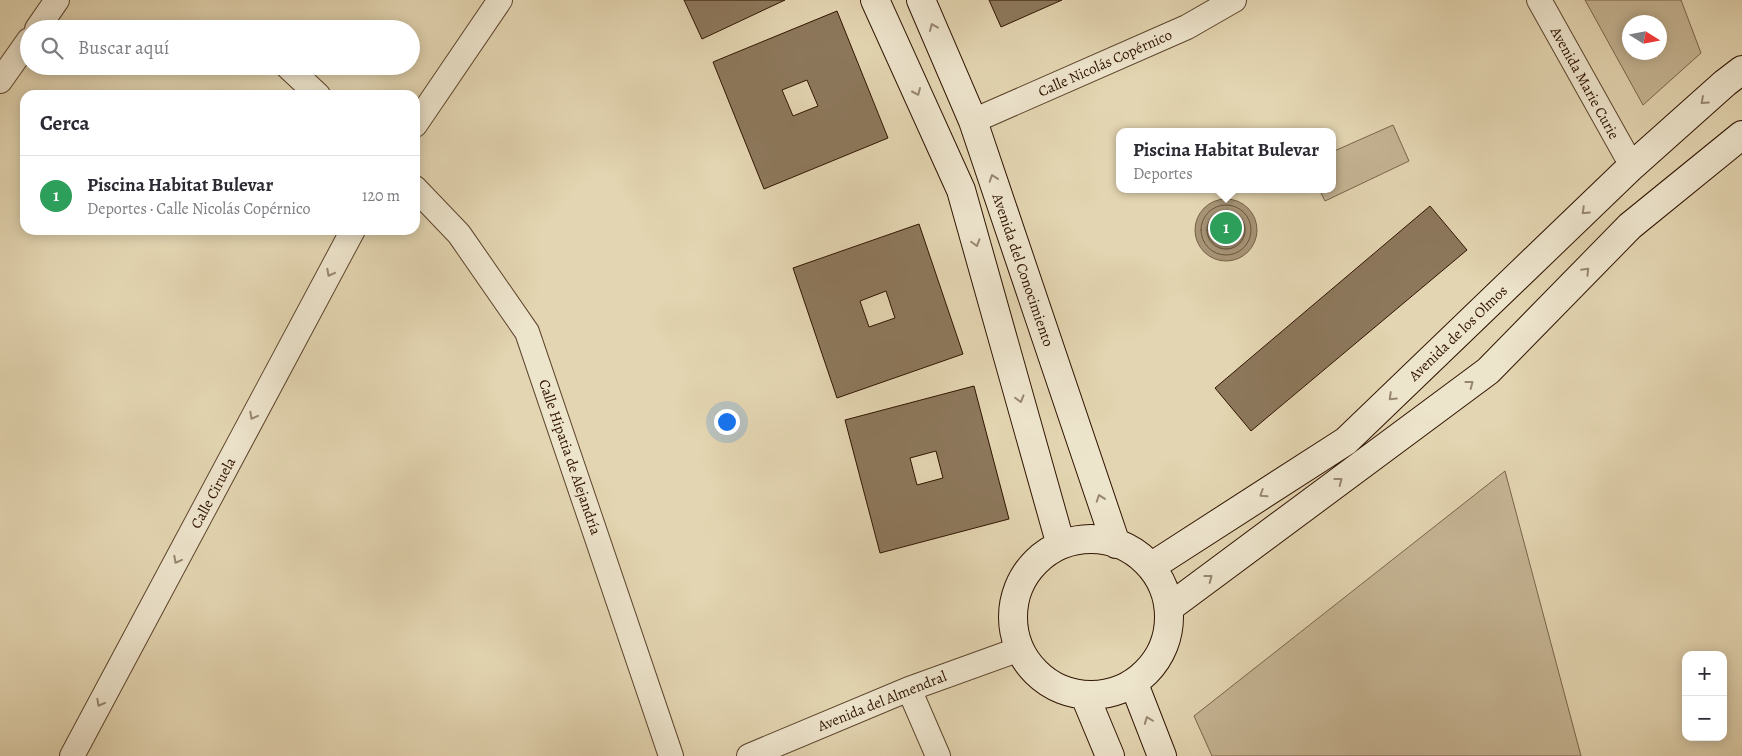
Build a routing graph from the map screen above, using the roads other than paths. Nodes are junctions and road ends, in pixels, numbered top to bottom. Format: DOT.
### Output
graph roads {
  1 [pos="57,0"];
  2 [pos="500,0"];
  3 [pos="875,0"];
  4 [pos="921,0"];
  5 [pos="1234,0"];
  6 [pos="1539,0"];
  7 [pos="43,20"];
  8 [pos="20,53"];
  9 [pos="1742,70"];
  10 [pos="297,75"];
  11 [pos="0,81"];
  12 [pos="313,90"];
  13 [pos="420,118"];
  14 [pos="973,121"];
  15 [pos="1742,136"];
  16 [pos="1632,166"];
  17 [pos="420,193"];
  18 [pos="350,235"];
  19 [pos="1060,542"];
  20 [pos="1116,544"];
  21 [pos="1152,566"];
  22 [pos="1170,607"];
  23 [pos="1017,650"];
  24 [pos="1134,684"];
  25 [pos="909,689"];
  26 [pos="1085,696"];
  27 [pos="72,756"];
  28 [pos="671,756"];
  29 [pos="749,756"];
  30 [pos="938,756"];
  31 [pos="1110,756"];
  32 [pos="1162,756"];
  1 -- 7 [label="street"];
  2 -- 13 [label="street"];
  3 -- 19 [label="street, one-way"];
  14 -- 4 [label="street, Avenida del Conocimiento, one-way"];
  5 -- 14 [label="street, Calle Nicolás Copérnico"];
  6 -- 16 [label="street, Avenida Marie Curie"];
  8 -- 11 [label="street"];
  9 -- 16 [label="street, Avenida de los Olmos, one-way"];
  10 -- 12 [label="street"];
  20 -- 14 [label="street, Avenida del Conocimiento, one-way"];
  22 -- 15 [label="street, one-way"];
  16 -- 21 [label="street, Avenida de los Olmos, one-way"];
  17 -- 28 [label="street, Calle Hipatia de Alejandría"];
  18 -- 27 [label="street, Calle Ciruela, one-way"];
  19 -- 20 [label="street"];
  19 -- 23 [label="street"];
  20 -- 21 [label="street"];
  21 -- 22 [label="street"];
  22 -- 24 [label="street"];
  23 -- 25 [label="street, Avenida del Almendral"];
  23 -- 26 [label="street"];
  24 -- 26 [label="street"];
  32 -- 24 [label="street, one-way"];
  25 -- 29 [label="street, Avenida del Almendral"];
  25 -- 30 [label="street"];
  26 -- 31 [label="street"];
}
